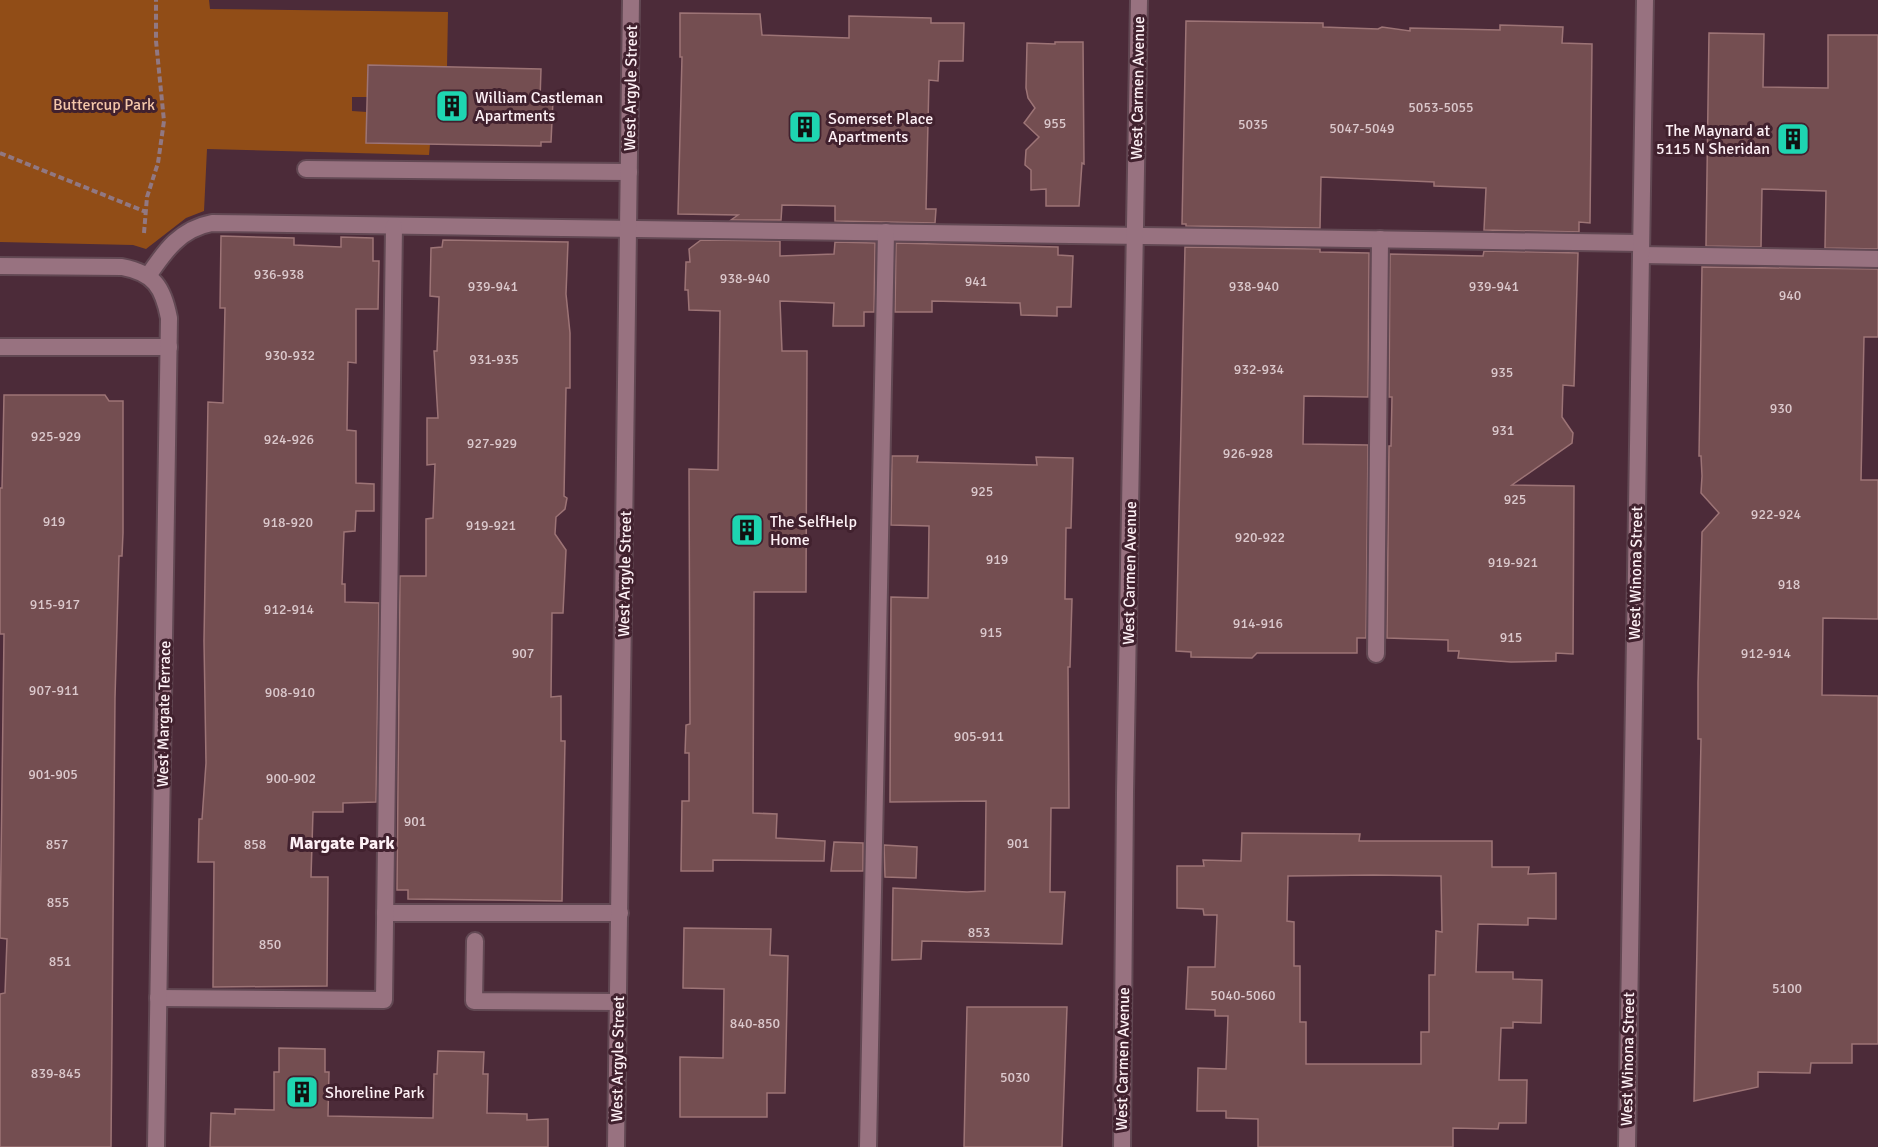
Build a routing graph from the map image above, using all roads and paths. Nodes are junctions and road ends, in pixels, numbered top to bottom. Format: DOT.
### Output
graph roads {
  1 [pos="156,0"];
  2 [pos="631,0"];
  3 [pos="1139,0"];
  4 [pos="1645,0"];
  5 [pos="0,153"];
  6 [pos="306,169"];
  7 [pos="628,172"];
  8 [pos="146,212"];
  9 [pos="394,226"];
  10 [pos="628,230"];
  11 [pos="886,232"];
  12 [pos="144,233"];
  13 [pos="1135,235"];
  14 [pos="1380,239"];
  15 [pos="1641,249"];
  16 [pos="1878,259"];
  17 [pos="0,266"];
  18 [pos="152,280"];
  19 [pos="0,347"];
  20 [pos="169,347"];
  21 [pos="1376,654"];
  22 [pos="385,913"];
  23 [pos="620,913"];
  24 [pos="475,941"];
  25 [pos="158,998"];
  26 [pos="618,1002"];
  27 [pos="156,1147"];
  28 [pos="616,1147"];
  29 [pos="868,1147"];
  30 [pos="1122,1147"];
  31 [pos="1627,1147"];
  1 -- 8 [label="path"];
  2 -- 7 [label="street, West Argyle Street"];
  3 -- 13 [label="street, West Carmen Avenue"];
  4 -- 15 [label="street, West Winona Street"];
  5 -- 8 [label="path"];
  6 -- 7 [label="street"];
  7 -- 10 [label="street, West Argyle Street"];
  8 -- 12 [label="path"];
  9 -- 10 [label="street"];
  9 -- 18 [label="street"];
  9 -- 22 [label="street"];
  10 -- 11 [label="street"];
  10 -- 23 [label="street, West Argyle Street"];
  11 -- 13 [label="street"];
  11 -- 29 [label="street"];
  13 -- 14 [label="street"];
  13 -- 30 [label="street, West Carmen Avenue"];
  14 -- 15 [label="street"];
  14 -- 21 [label="street"];
  15 -- 16 [label="street"];
  15 -- 31 [label="street, West Winona Street"];
  17 -- 18 [label="street"];
  18 -- 20 [label="street, West Margate Terrace"];
  19 -- 20 [label="street"];
  20 -- 25 [label="street, West Margate Terrace"];
  22 -- 23 [label="street"];
  22 -- 25 [label="street"];
  23 -- 26 [label="street, West Argyle Street"];
  24 -- 26 [label="street"];
  25 -- 27 [label="street, West Margate Terrace"];
  26 -- 28 [label="street, West Argyle Street"];
}
